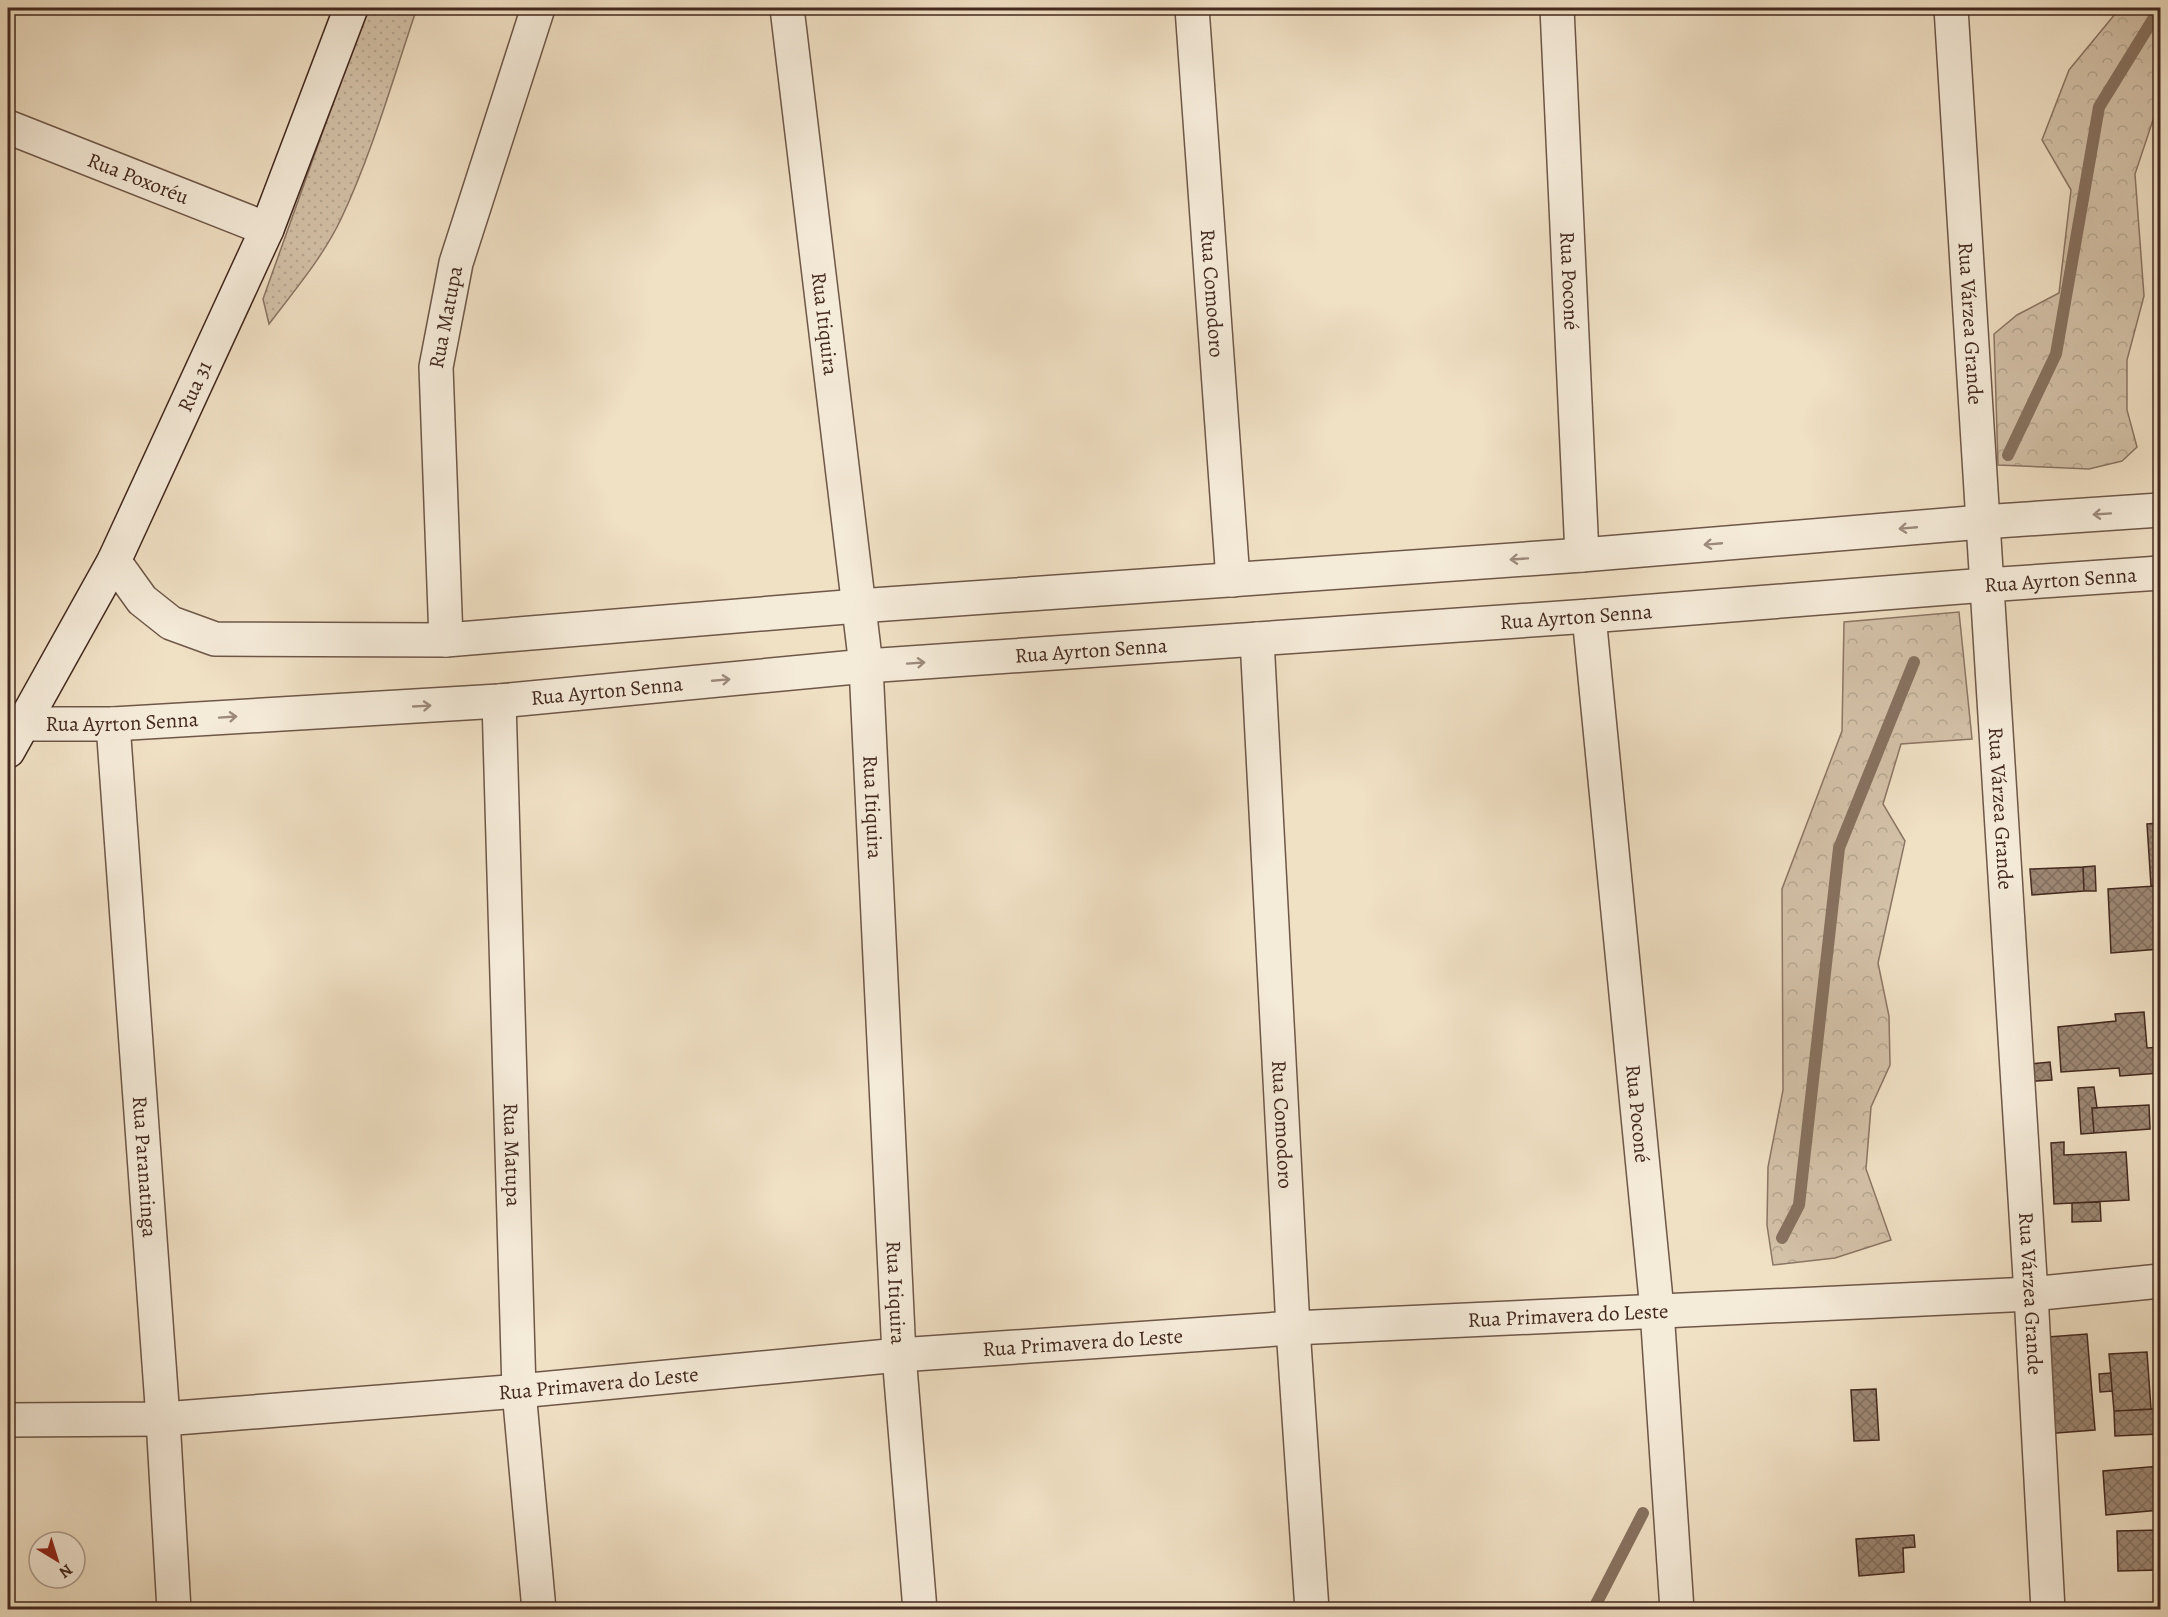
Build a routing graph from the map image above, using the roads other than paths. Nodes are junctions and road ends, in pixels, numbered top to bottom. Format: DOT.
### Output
graph roads {
  1 [pos="351,8"];
  2 [pos="538,8"];
  3 [pos="787,8"];
  4 [pos="1192,8"];
  5 [pos="1557,8"];
  6 [pos="1951,8"];
  7 [pos="8,127"];
  8 [pos="267,229"];
  9 [pos="2160,510"];
  10 [pos="1982,522"];
  11 [pos="1582,555"];
  12 [pos="114,561"];
  13 [pos="2160,573"];
  14 [pos="1233,580"];
  15 [pos="1986,585"];
  16 [pos="858,606"];
  17 [pos="1589,616"];
  18 [pos="1257,639"];
  19 [pos="446,640"];
  20 [pos="866,666"];
  21 [pos="499,701"];
  22 [pos="113,724"];
  23 [pos="15,738"];
  24 [pos="2160,1281"];
  25 [pos="2031,1294"];
  26 [pos="1657,1310"];
  27 [pos="1293,1328"];
  28 [pos="900,1355"];
  29 [pos="519,1390"];
  30 [pos="163,1419"];
  31 [pos="8,1420"];
  32 [pos="174,1610"];
  33 [pos="539,1610"];
  34 [pos="920,1610"];
  35 [pos="1312,1610"];
  36 [pos="1677,1610"];
  37 [pos="2048,1610"];
  1 -- 8 [label="street, Rua 31"];
  2 -- 19 [label="street, Rua Matupa"];
  3 -- 16 [label="street, Rua Itiquira"];
  4 -- 14 [label="street, Rua Comodoro"];
  5 -- 11 [label="street, Rua Poconé"];
  6 -- 10 [label="street, Rua Várzea Grande"];
  7 -- 8 [label="street, Rua Poxoréu"];
  8 -- 12 [label="street, Rua 31"];
  9 -- 10 [label="street, one-way"];
  10 -- 11 [label="street, one-way"];
  10 -- 15 [label="street, Rua Várzea Grande"];
  11 -- 14 [label="street, one-way"];
  12 -- 19 [label="street"];
  12 -- 23 [label="street, Rua 31"];
  13 -- 15 [label="street, Rua Ayrton Senna"];
  14 -- 16 [label="street"];
  15 -- 17 [label="street, Rua Ayrton Senna"];
  15 -- 25 [label="street, Rua Várzea Grande"];
  16 -- 19 [label="street"];
  16 -- 20 [label="street, Rua Itiquira"];
  17 -- 18 [label="street, Rua Ayrton Senna"];
  17 -- 26 [label="street, Rua Poconé"];
  20 -- 18 [label="street, Rua Ayrton Senna, one-way"];
  18 -- 27 [label="street, Rua Comodoro"];
  21 -- 20 [label="street, Rua Ayrton Senna, one-way"];
  20 -- 28 [label="street, Rua Itiquira"];
  22 -- 21 [label="street, Rua Ayrton Senna, one-way"];
  21 -- 29 [label="street, Rua Matupa"];
  22 -- 23 [label="street, Rua Ayrton Senna"];
  22 -- 30 [label="street, Rua Paranatinga"];
  24 -- 25 [label="street, Rua Primavera do Leste"];
  25 -- 26 [label="street, Rua Primavera do Leste"];
  25 -- 37 [label="street, Rua Várzea Grande"];
  26 -- 27 [label="street, Rua Primavera do Leste"];
  26 -- 36 [label="street, Rua Poconé"];
  27 -- 28 [label="street, Rua Primavera do Leste"];
  27 -- 35 [label="street, Rua Comodoro"];
  28 -- 29 [label="street, Rua Primavera do Leste"];
  28 -- 34 [label="street, Rua Itiquira"];
  29 -- 30 [label="street, Rua Primavera do Leste"];
  29 -- 33 [label="street, Rua Matupa"];
  30 -- 31 [label="street, Rua Primavera do Leste"];
  30 -- 32 [label="street, Rua Paranatinga"];
}
